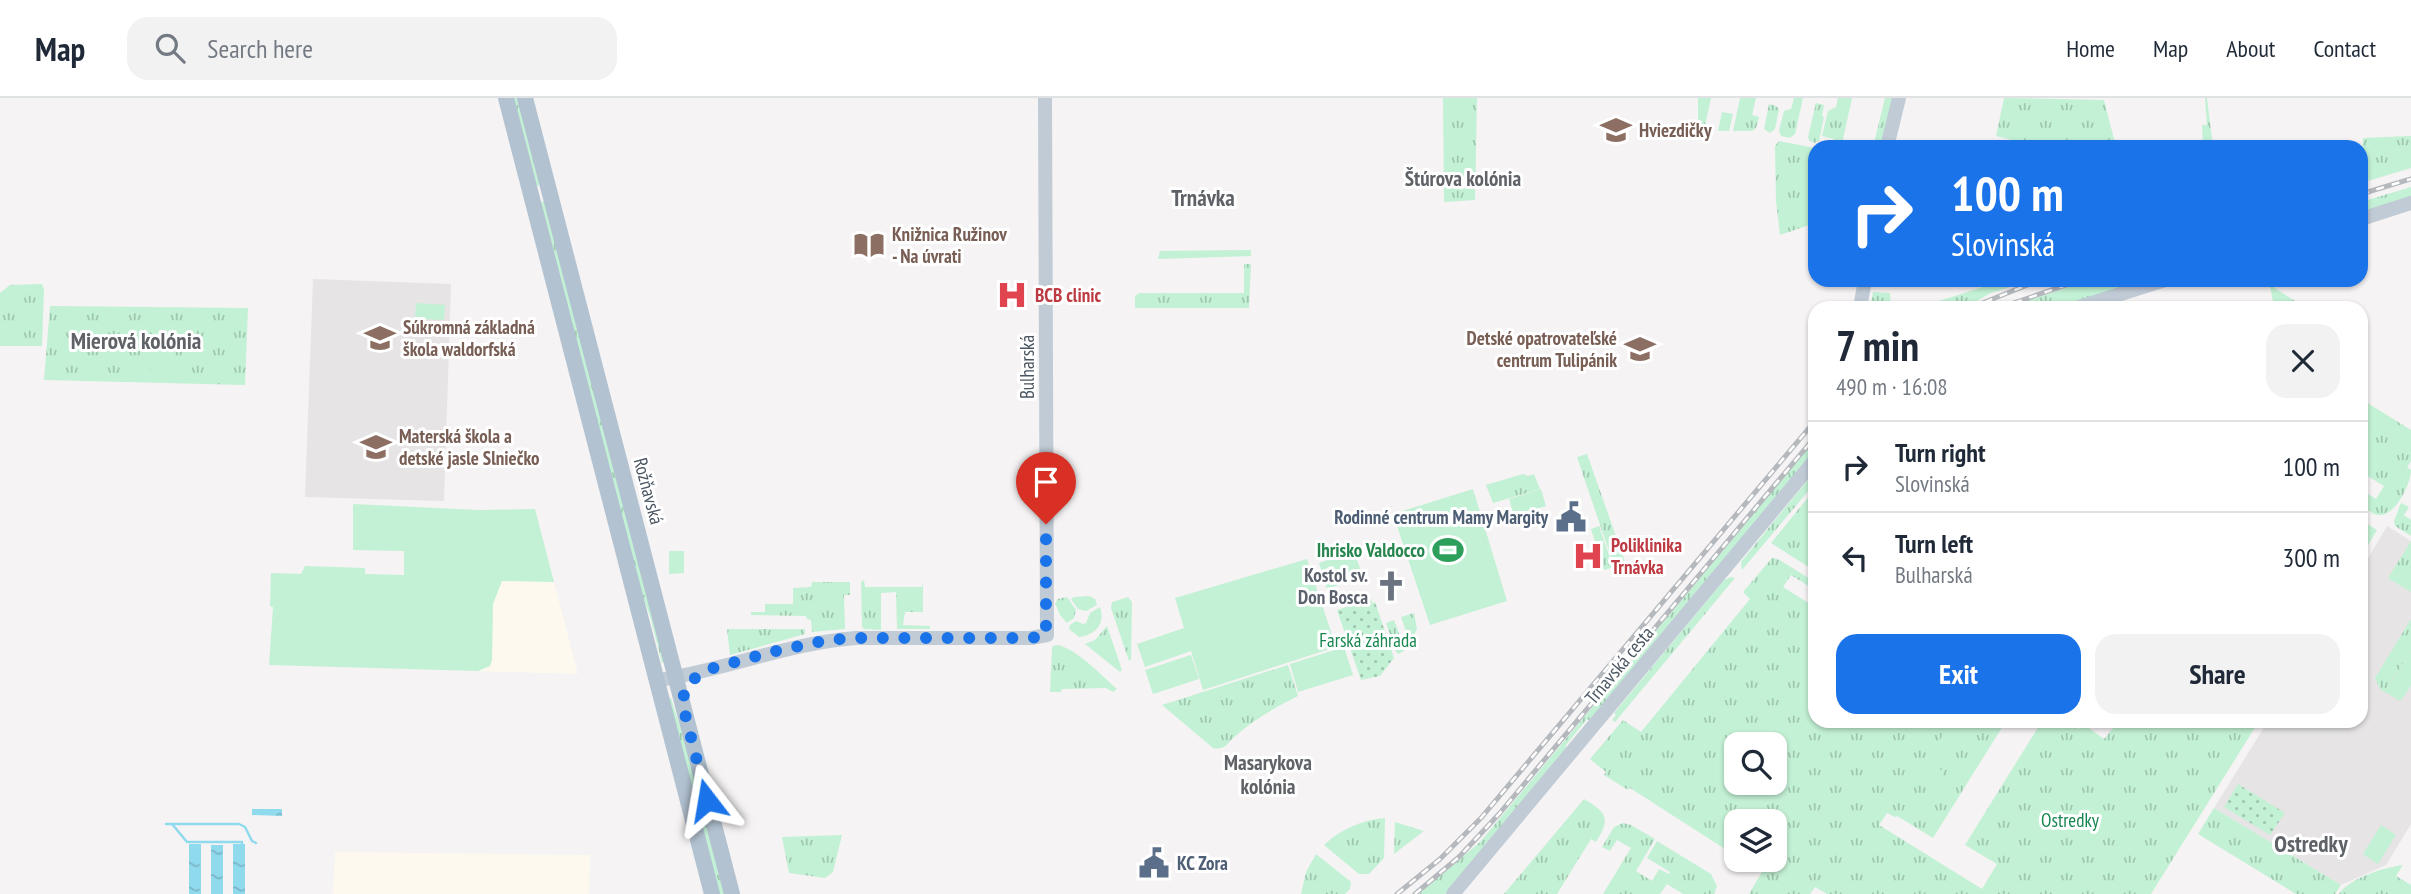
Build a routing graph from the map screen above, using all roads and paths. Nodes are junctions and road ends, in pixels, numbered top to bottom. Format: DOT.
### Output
graph roads {
  1 [pos="506,98"];
  2 [pos="525,98"];
  3 [pos="1045,98"];
  4 [pos="1899,98"];
  5 [pos="1889,140"];
  6 [pos="549,191"];
  7 [pos="531,195"];
  8 [pos="2411,203"];
  9 [pos="2368,217"];
  10 [pos="2143,287"];
  11 [pos="2098,301"];
  12 [pos="1808,468"];
  13 [pos="670,656"];
  14 [pos="706,670"];
  15 [pos="676,677"];
  16 [pos="658,680"];
  17 [pos="682,702"];
  18 [pos="712,894"];
  19 [pos="732,894"];
  20 [pos="1453,894"];
  1 -- 7 [label="main road, Rožňavská"];
  2 -- 6 [label="main road, Rožňavská"];
  3 -- 14 [label="street, Bulharská"];
  4 -- 5 [label="street"];
  6 -- 7 [label="main road"];
  6 -- 13 [label="main road, Rožňavská"];
  7 -- 16 [label="main road, Rožňavská"];
  8 -- 9 [label="street"];
  10 -- 11 [label="street"];
  12 -- 20 [label="street, Trnavská cesta"];
  13 -- 14 [label="street"];
  13 -- 15 [label="main road, Rožňavská"];
  14 -- 15 [label="street"];
  14 -- 17 [label="street"];
  15 -- 16 [label="street"];
  15 -- 17 [label="main road, Rožňavská"];
  16 -- 18 [label="main road, Rožňavská"];
  17 -- 19 [label="main road, Rožňavská"];
}
